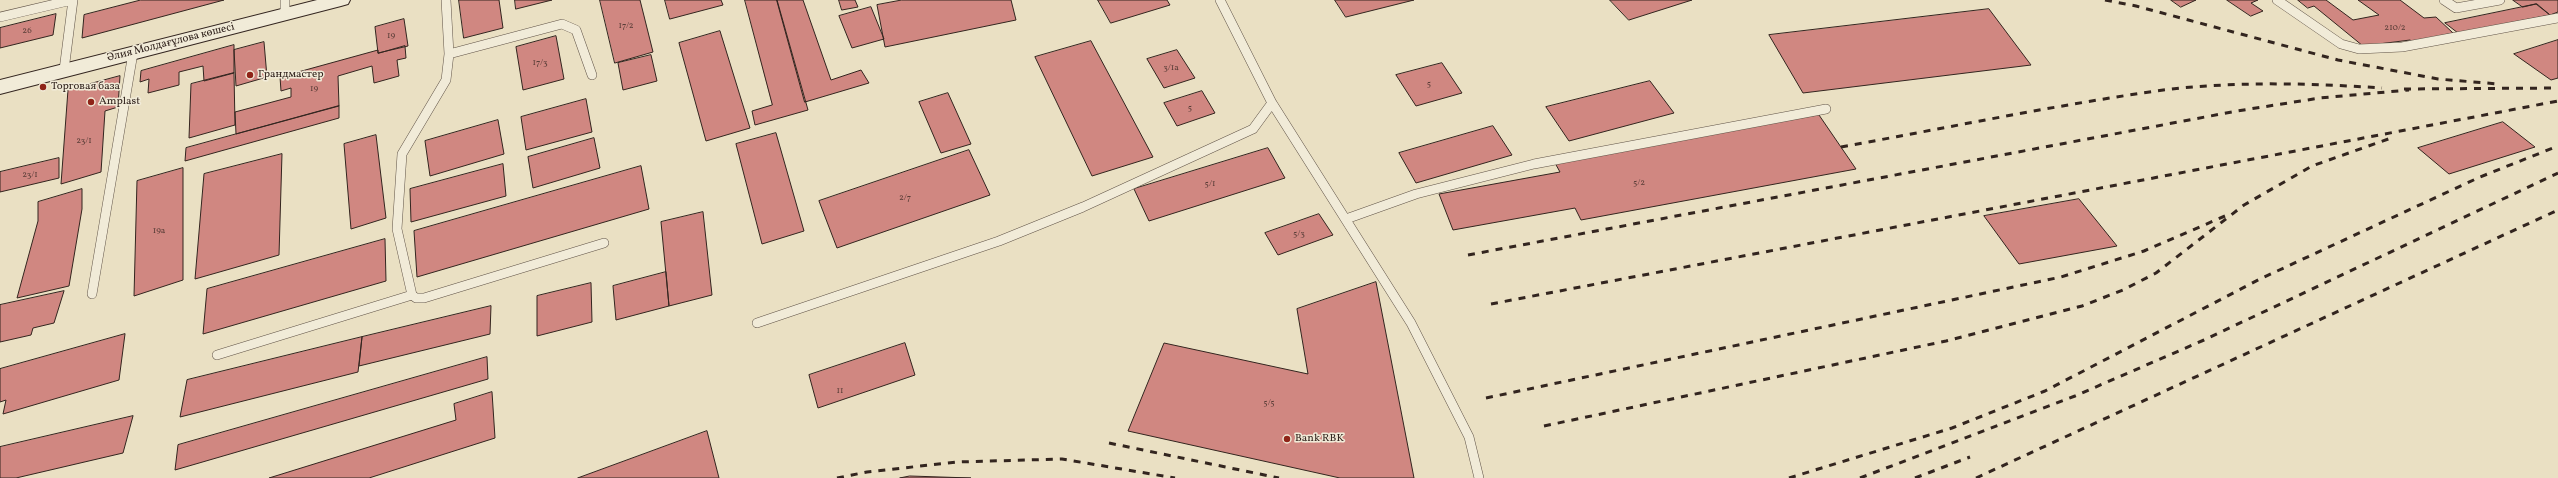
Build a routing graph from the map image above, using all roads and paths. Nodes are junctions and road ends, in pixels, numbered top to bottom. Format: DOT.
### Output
graph roads {
  1 [pos="72,0"];
  2 [pos="341,0"];
  3 [pos="446,0"];
  4 [pos="1220,0"];
  5 [pos="2277,0"];
  6 [pos="2444,0"];
  7 [pos="2500,0"];
  8 [pos="285,7"];
  9 [pos="0,17"];
  10 [pos="2558,18"];
  11 [pos="133,53"];
  12 [pos="450,54"];
  13 [pos="64,70"];
  14 [pos="592,75"];
  15 [pos="0,87"];
  16 [pos="1272,103"];
  17 [pos="1826,109"];
  18 [pos="1346,219"];
  19 [pos="604,243"];
  20 [pos="92,294"];
  21 [pos="412,295"];
  22 [pos="757,323"];
  23 [pos="217,355"];
  24 [pos="1479,478"];
  1 -- 9 [label="lane"];
  1 -- 13 [label="lane"];
  2 -- 8 [label="main road, Әлия Молдағұлова көшесі"];
  3 -- 12 [label="lane"];
  4 -- 16 [label="lane"];
  5 -- 10 [label="lane"];
  6 -- 7 [label="lane"];
  8 -- 11 [label="main road, Әлия Молдағұлова көшесі"];
  11 -- 13 [label="main road, Әлия Молдағұлова көшесі"];
  11 -- 20 [label="lane"];
  12 -- 14 [label="lane"];
  12 -- 21 [label="lane"];
  13 -- 15 [label="main road, Әлия Молдағұлова көшесі"];
  16 -- 18 [label="lane"];
  16 -- 22 [label="lane"];
  17 -- 18 [label="lane"];
  18 -- 24 [label="lane"];
  19 -- 21 [label="lane"];
  21 -- 23 [label="lane"];
}
